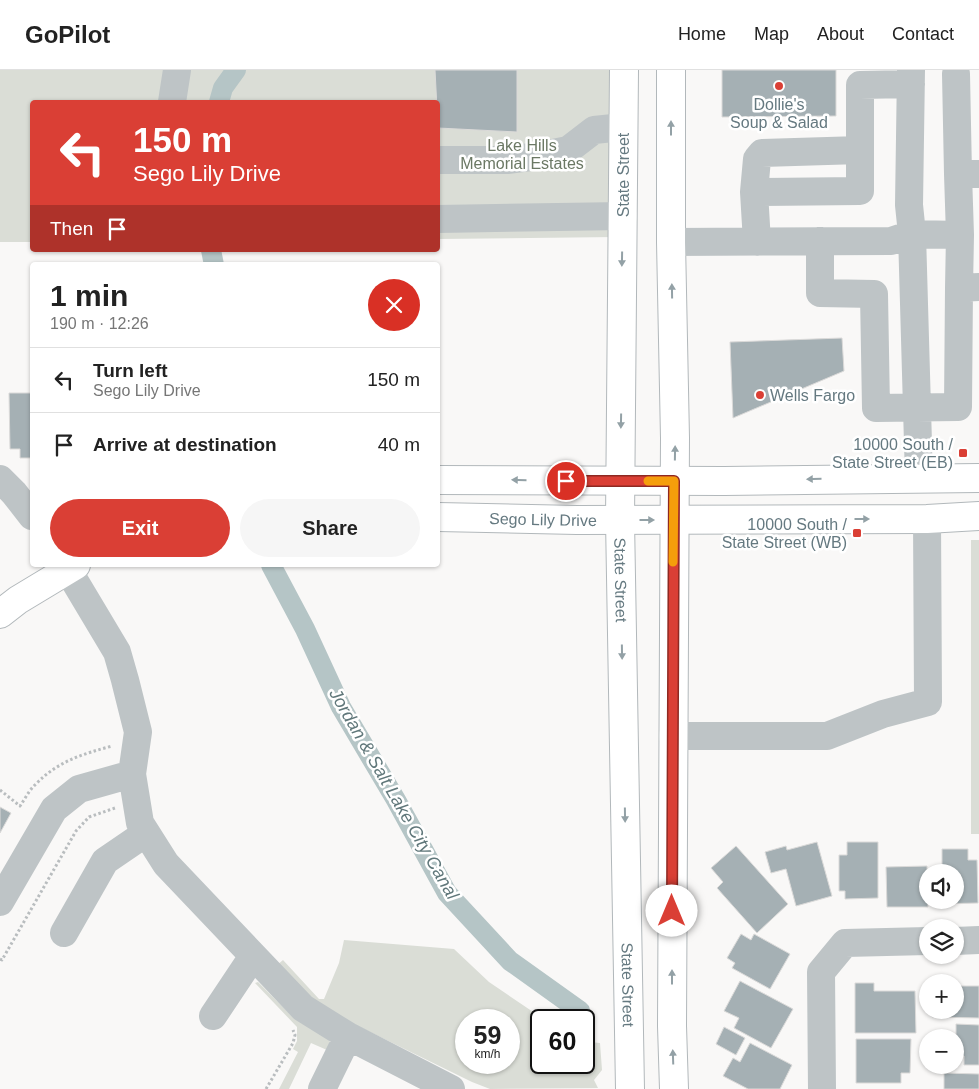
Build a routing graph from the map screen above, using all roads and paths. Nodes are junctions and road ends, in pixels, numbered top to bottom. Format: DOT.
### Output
graph roads {
  1 [pos="177,70"];
  2 [pos="624,70"];
  3 [pos="670,70"];
  4 [pos="956,74"];
  5 [pos="911,77"];
  6 [pos="172,100"];
  7 [pos="623,127"];
  8 [pos="860,150"];
  9 [pos="440,160"];
  10 [pos="969,174"];
  11 [pos="754,192"];
  12 [pos="623,216"];
  13 [pos="440,219"];
  14 [pos="912,234"];
  15 [pos="960,235"];
  16 [pos="820,241"];
  17 [pos="670,242"];
  18 [pos="757,242"];
  19 [pos="969,287"];
  20 [pos="917,407"];
  21 [pos="919,478"];
  22 [pos="979,478"];
  23 [pos="0,479"];
  24 [pos="440,480"];
  25 [pos="620,481"];
  26 [pos="674,481"];
  27 [pos="30,513"];
  28 [pos="440,516"];
  29 [pos="979,516"];
  30 [pos="927,519"];
  31 [pos="620,520"];
  32 [pos="674,520"];
  33 [pos="68,567"];
  34 [pos="71,567"];
  35 [pos="0,614"];
  36 [pos="673,736"];
  37 [pos="132,774"];
  38 [pos="146,833"];
  39 [pos="0,902"];
  40 [pos="64,932"];
  41 [pos="979,940"];
  42 [pos="919,941"];
  43 [pos="964,941"];
  44 [pos="253,956"];
  45 [pos="213,1016"];
  46 [pos="348,1036"];
  47 [pos="322,1089"];
  48 [pos="451,1089"];
  49 [pos="630,1089"];
  50 [pos="674,1089"];
  51 [pos="822,1089"];
  1 -- 6 [label="street"];
  2 -- 7 [label="main road, State Street"];
  17 -- 3 [label="main road, one-way"];
  4 -- 10 [label="street"];
  5 -- 8 [label="street"];
  5 -- 14 [label="street"];
  7 -- 9 [label="street"];
  7 -- 12 [label="main road, State Street"];
  8 -- 11 [label="street"];
  8 -- 11 [label="street"];
  10 -- 15 [label="street"];
  11 -- 18 [label="street"];
  12 -- 13 [label="street"];
  12 -- 25 [label="main road, State Street, one-way"];
  14 -- 15 [label="street"];
  14 -- 16 [label="street"];
  14 -- 20 [label="street"];
  15 -- 19 [label="street"];
  16 -- 18 [label="street"];
  16 -- 20 [label="street"];
  17 -- 18 [label="street"];
  26 -- 17 [label="main road, one-way"];
  19 -- 20 [label="street"];
  20 -- 21 [label="street"];
  21 -- 22 [label="main road"];
  21 -- 26 [label="main road, one-way"];
  23 -- 27 [label="street"];
  25 -- 24 [label="main road, one-way"];
  25 -- 26 [label="main road"];
  25 -- 31 [label="main road, State Street"];
  26 -- 32 [label="main road"];
  28 -- 31 [label="main road, Sego Lily Drive"];
  29 -- 30 [label="main road, Sego Lily Drive"];
  32 -- 30 [label="main road, Sego Lily Drive, one-way"];
  30 -- 36 [label="street"];
  31 -- 32 [label="main road, Sego Lily Drive, one-way"];
  31 -- 49 [label="main road, State Street, one-way"];
  32 -- 36 [label="main road"];
  33 -- 35 [label="main road"];
  34 -- 37 [label="street"];
  50 -- 36 [label="main road, one-way"];
  37 -- 38 [label="street"];
  37 -- 39 [label="street"];
  38 -- 40 [label="street"];
  38 -- 44 [label="street"];
  41 -- 43 [label="street"];
  42 -- 51 [label="street"];
  44 -- 45 [label="street"];
  44 -- 46 [label="street"];
  46 -- 47 [label="street"];
  46 -- 48 [label="street"];
}
